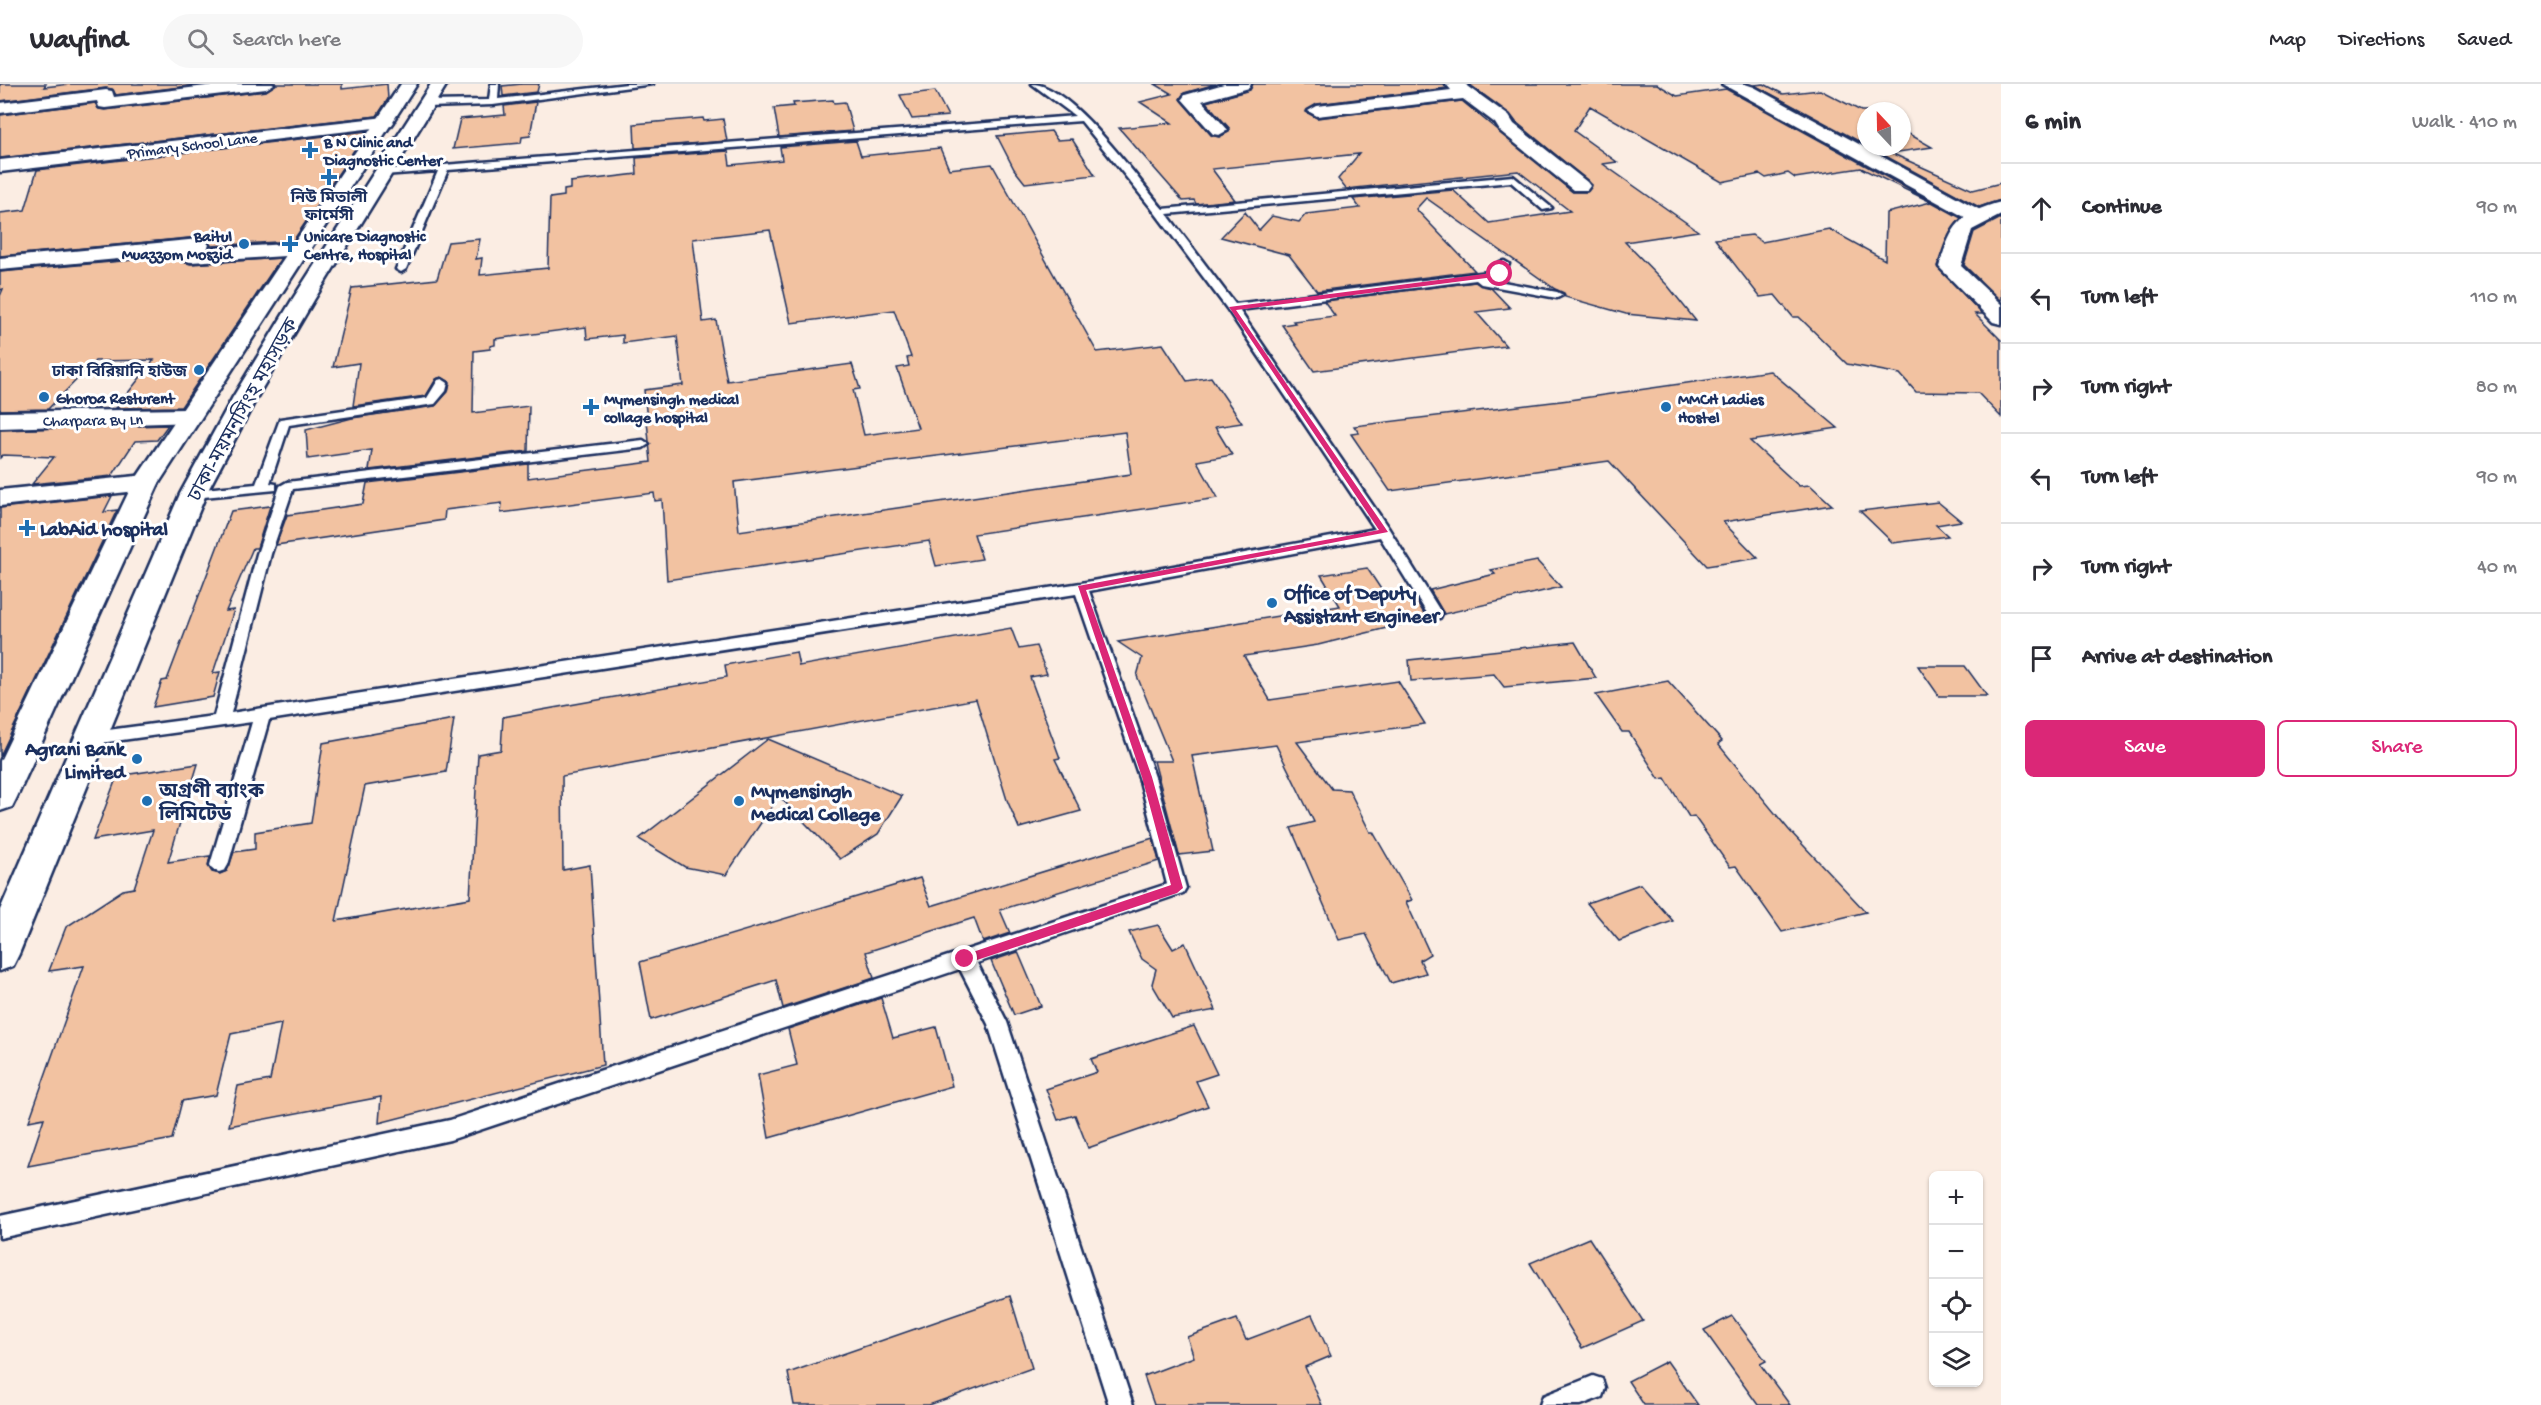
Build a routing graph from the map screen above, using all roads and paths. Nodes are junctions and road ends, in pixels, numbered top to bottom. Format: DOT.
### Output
graph roads {
  1 [pos="266,84"];
  2 [pos="409,84"];
  3 [pos="495,84"];
  4 [pos="649,84"];
  5 [pos="1036,84"];
  6 [pos="1243,84"];
  7 [pos="1730,84"];
  8 [pos="1461,89"];
  9 [pos="433,94"];
  10 [pos="493,102"];
  11 [pos="0,108"];
  12 [pos="1317,111"];
  13 [pos="1083,118"];
  14 [pos="385,122"];
  15 [pos="1219,130"];
  16 [pos="0,166"];
  17 [pos="444,168"];
  18 [pos="383,172"];
  19 [pos="1580,186"];
  20 [pos="1547,208"];
  21 [pos="2001,208"];
  22 [pos="1160,212"];
  23 [pos="1977,216"];
  24 [pos="300,249"];
  25 [pos="0,264"];
  26 [pos="1504,264"];
  27 [pos="401,269"];
  28 [pos="1469,278"];
  29 [pos="1557,295"];
  30 [pos="1232,308"];
  31 [pos="2001,316"];
  32 [pos="442,382"];
  33 [pos="187,417"];
  34 [pos="0,420"];
  35 [pos="644,444"];
  36 [pos="146,483"];
  37 [pos="287,486"];
  38 [pos="261,489"];
  39 [pos="193,494"];
  40 [pos="0,498"];
  41 [pos="1384,532"];
  42 [pos="1081,588"];
  43 [pos="1435,614"];
  44 [pos="262,715"];
  45 [pos="220,722"];
  46 [pos="93,738"];
  47 [pos="0,797"];
  48 [pos="219,865"];
  49 [pos="0,954"];
  50 [pos="965,959"];
  51 [pos="0,1227"];
  52 [pos="1593,1388"];
  53 [pos="1121,1405"];
  54 [pos="1552,1405"];
  1 -- 11 [label="street"];
  2 -- 14 [label="street, ঢাকা-ময়মনসিংহ মহাসড়ক"];
  3 -- 10 [label="lane"];
  4 -- 10 [label="lane"];
  5 -- 13 [label="lane"];
  6 -- 15 [label="street"];
  7 -- 23 [label="street"];
  8 -- 12 [label="street"];
  8 -- 19 [label="street"];
  9 -- 10 [label="lane"];
  9 -- 18 [label="street, ঢাকা-ময়মনসিংহ মহাসড়ক"];
  13 -- 17 [label="lane"];
  13 -- 22 [label="lane"];
  14 -- 16 [label="street, Primary School Lane"];
  14 -- 24 [label="street, ঢাকা-ময়মনসিংহ মহাসড়ক"];
  17 -- 18 [label="lane"];
  17 -- 27 [label="lane"];
  18 -- 39 [label="street, ঢাকা-ময়মনসিংহ মহাসড়ক"];
  20 -- 22 [label="lane"];
  21 -- 23 [label="street"];
  22 -- 30 [label="lane"];
  23 -- 31 [label="street"];
  24 -- 25 [label="street"];
  24 -- 33 [label="street, ঢাকা-ময়মনসিংহ মহাসড়ক"];
  26 -- 28 [label="lane"];
  28 -- 29 [label="lane"];
  28 -- 30 [label="lane"];
  30 -- 41 [label="lane"];
  32 -- 38 [label="lane"];
  33 -- 34 [label="street, Charpara By Ln"];
  33 -- 36 [label="street, ঢাকা-ময়মনসিংহ মহাসড়ক"];
  35 -- 37 [label="lane"];
  36 -- 40 [label="street"];
  36 -- 47 [label="street, ঢাকা-ময়মনসিংহ মহাসড়ক"];
  37 -- 38 [label="lane"];
  37 -- 45 [label="lane"];
  38 -- 39 [label="lane"];
  39 -- 46 [label="street, ঢাকা-ময়মনসিংহ মহাসড়ক"];
  41 -- 42 [label="lane"];
  41 -- 43 [label="lane"];
  42 -- 44 [label="lane"];
  42 -- 50 [label="lane"];
  44 -- 45 [label="lane"];
  44 -- 48 [label="lane"];
  45 -- 46 [label="lane"];
  46 -- 49 [label="street, ঢাকা-ময়মনসিংহ মহাসড়ক"];
  50 -- 51 [label="lane"];
  50 -- 53 [label="lane"];
  52 -- 54 [label="lane"];
}
